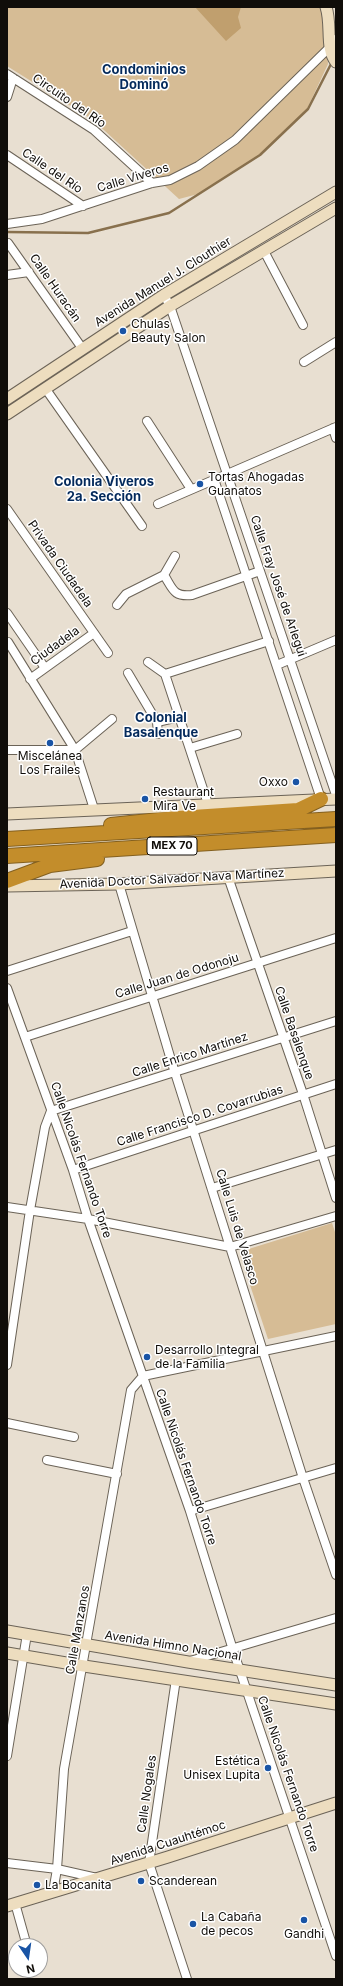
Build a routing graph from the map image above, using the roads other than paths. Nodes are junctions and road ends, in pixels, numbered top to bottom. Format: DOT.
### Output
graph roads {
  1 [pos="326,7"];
  2 [pos="334,51"];
  3 [pos="10,76"];
  4 [pos="7,97"];
  5 [pos="7,155"];
  6 [pos="152,182"];
  7 [pos="336,192"];
  8 [pos="83,206"];
  9 [pos="336,208"];
  10 [pos="7,224"];
  11 [pos="8,243"];
  12 [pos="264,251"];
  13 [pos="29,272"];
  14 [pos="7,275"];
  15 [pos="164,295"];
  16 [pos="170,306"];
  17 [pos="303,325"];
  18 [pos="336,342"];
  19 [pos="82,348"];
  20 [pos="304,362"];
  21 [pos="45,388"];
  22 [pos="7,399"];
  23 [pos="7,414"];
  24 [pos="147,421"];
  25 [pos="334,428"];
  26 [pos="336,438"];
  27 [pos="227,474"];
  28 [pos="214,479"];
  29 [pos="192,490"];
  30 [pos="158,504"];
  31 [pos="7,509"];
  32 [pos="142,526"];
  33 [pos="175,556"];
  34 [pos="260,571"];
  35 [pos="164,575"];
  36 [pos="246,576"];
  37 [pos="116,605"];
  38 [pos="7,613"];
  39 [pos="94,633"];
  40 [pos="336,640"];
  41 [pos="269,641"];
  42 [pos="7,643"];
  43 [pos="108,653"];
  44 [pos="290,659"];
  45 [pos="148,662"];
  46 [pos="277,665"];
  47 [pos="45,668"];
  48 [pos="128,673"];
  49 [pos="165,674"];
  50 [pos="30,679"];
  51 [pos="179,717"];
  52 [pos="112,719"];
  53 [pos="157,722"];
  54 [pos="158,734"];
  55 [pos="237,734"];
  56 [pos="190,748"];
  57 [pos="7,750"];
  58 [pos="75,750"];
  59 [pos="336,795"];
  60 [pos="321,799"];
  61 [pos="336,799"];
  62 [pos="208,804"];
  63 [pos="94,809"];
  64 [pos="7,814"];
  65 [pos="336,819"];
  66 [pos="336,835"];
  67 [pos="57,836"];
  68 [pos="7,839"];
  69 [pos="167,846"];
  70 [pos="7,856"];
  71 [pos="336,871"];
  72 [pos="228,877"];
  73 [pos="7,881"];
  74 [pos="120,884"];
  75 [pos="7,886"];
  76 [pos="132,930"];
  77 [pos="336,938"];
  78 [pos="258,963"];
  79 [pos="7,972"];
  80 [pos="7,988"];
  81 [pos="152,996"];
  82 [pos="336,1021"];
  83 [pos="25,1037"];
  84 [pos="283,1038"];
  85 [pos="175,1072"];
  86 [pos="336,1084"];
  87 [pos="303,1094"];
  88 [pos="50,1111"];
  89 [pos="194,1131"];
  90 [pos="336,1150"];
  91 [pos="321,1155"];
  92 [pos="73,1170"];
  93 [pos="212,1188"];
  94 [pos="336,1198"];
  95 [pos="7,1207"];
  96 [pos="30,1210"];
  97 [pos="336,1216"];
  98 [pos="88,1219"];
  99 [pos="230,1247"];
  100 [pos="336,1336"];
  101 [pos="263,1350"];
  102 [pos="7,1365"];
  103 [pos="142,1376"];
  104 [pos="7,1423"];
  105 [pos="74,1437"];
  106 [pos="47,1460"];
  107 [pos="336,1468"];
  108 [pos="117,1474"];
  109 [pos="303,1478"];
  110 [pos="190,1511"];
  111 [pos="336,1575"];
  112 [pos="336,1618"];
  113 [pos="7,1631"];
  114 [pos="27,1634"];
  115 [pos="87,1646"];
  116 [pos="233,1650"];
  117 [pos="7,1653"];
  118 [pos="23,1656"];
  119 [pos="188,1662"];
  120 [pos="84,1666"];
  121 [pos="239,1669"];
  122 [pos="176,1679"];
  123 [pos="336,1685"];
  124 [pos="246,1689"];
  125 [pos="336,1704"];
  126 [pos="7,1756"];
  127 [pos="336,1803"];
  128 [pos="290,1817"];
  129 [pos="7,1863"];
  130 [pos="149,1863"];
  131 [pos="57,1869"];
  132 [pos="97,1878"];
  133 [pos="53,1892"];
  134 [pos="11,1905"];
  135 [pos="24,1938"];
  136 [pos="336,1956"];
  137 [pos="187,1979"];
  1 -- 2 [label="main road"];
  2 -- 6 [label="street, Calle Viveros"];
  3 -- 4 [label="street"];
  3 -- 6 [label="street, Circuito del Río"];
  5 -- 8 [label="street, Calle del Río"];
  6 -- 8 [label="street, Calle Viveros"];
  7 -- 15 [label="main road, Avenida Manuel J. Clouthier"];
  8 -- 10 [label="street, Calle Viveros"];
  9 -- 12 [label="main road, Avenida Manuel J. Clouthier"];
  11 -- 13 [label="street, Calle Huracán"];
  12 -- 16 [label="main road, Avenida Manuel J. Clouthier"];
  12 -- 17 [label="street"];
  13 -- 14 [label="street"];
  13 -- 19 [label="street, Calle Huracán"];
  15 -- 16 [label="street, Calle Fray José de Arlegui"];
  15 -- 19 [label="main road, Avenida Manuel J. Clouthier"];
  16 -- 21 [label="main road, Avenida Manuel J. Clouthier"];
  16 -- 27 [label="street, Calle Fray José de Arlegui"];
  18 -- 20 [label="street"];
  19 -- 22 [label="main road, Avenida Manuel J. Clouthier"];
  21 -- 23 [label="main road, Avenida Manuel J. Clouthier"];
  21 -- 32 [label="street"];
  24 -- 29 [label="street"];
  25 -- 26 [label="street"];
  25 -- 27 [label="street"];
  27 -- 28 [label="street"];
  27 -- 34 [label="street, Calle Fray José de Arlegui"];
  28 -- 29 [label="street"];
  28 -- 36 [label="street"];
  29 -- 30 [label="street"];
  31 -- 39 [label="street, Privada Ciudadela"];
  33 -- 35 [label="street"];
  34 -- 36 [label="street"];
  34 -- 44 [label="street, Calle Fray José de Arlegui"];
  35 -- 36 [label="street"];
  35 -- 37 [label="street"];
  36 -- 41 [label="street"];
  38 -- 47 [label="street"];
  39 -- 43 [label="street, Privada Ciudadela"];
  39 -- 47 [label="street, Ciudadela"];
  40 -- 44 [label="street"];
  41 -- 46 [label="street"];
  41 -- 49 [label="street"];
  42 -- 50 [label="street"];
  44 -- 46 [label="street"];
  44 -- 59 [label="street, Calle Fray José de Arlegui"];
  45 -- 49 [label="street"];
  46 -- 60 [label="street"];
  47 -- 50 [label="street, Ciudadela"];
  48 -- 53 [label="street"];
  49 -- 51 [label="street"];
  50 -- 58 [label="street"];
  51 -- 53 [label="street"];
  51 -- 56 [label="street"];
  52 -- 58 [label="street"];
  53 -- 54 [label="street"];
  55 -- 56 [label="street"];
  56 -- 62 [label="street"];
  57 -- 58 [label="street"];
  58 -- 63 [label="street"];
  60 -- 61 [label="main road"];
  60 -- 62 [label="main road"];
  60 -- 67 [label="highway"];
  62 -- 63 [label="main road"];
  63 -- 64 [label="main road"];
  65 -- 67 [label="highway, MEX 70"];
  66 -- 69 [label="highway, MEX 70"];
  67 -- 68 [label="highway, MEX 70"];
  69 -- 70 [label="highway, MEX 70"];
  69 -- 73 [label="highway"];
  71 -- 72 [label="main road, Avenida Doctor Salvador Nava Martínez"];
  72 -- 74 [label="main road, Avenida Doctor Salvador Nava Martínez"];
  72 -- 78 [label="street, Calle Basalenque"];
  74 -- 75 [label="main road, Avenida Doctor Salvador Nava Martínez"];
  74 -- 76 [label="street, Calle Luis de Velasco"];
  76 -- 79 [label="street"];
  76 -- 81 [label="street, Calle Luis de Velasco"];
  77 -- 78 [label="street, Calle Juan de Odonoju"];
  78 -- 81 [label="street, Calle Juan de Odonoju"];
  78 -- 84 [label="street, Calle Basalenque"];
  80 -- 83 [label="street, Calle Nicolás Fernando Torre"];
  81 -- 83 [label="street, Calle Juan de Odonoju"];
  81 -- 85 [label="street, Calle Luis de Velasco"];
  82 -- 84 [label="street, Calle Enrico Martínez"];
  83 -- 88 [label="street, Calle Nicolás Fernando Torre"];
  84 -- 85 [label="street, Calle Enrico Martínez"];
  84 -- 87 [label="street, Calle Basalenque"];
  85 -- 88 [label="street, Calle Enrico Martínez"];
  85 -- 89 [label="street, Calle Luis de Velasco"];
  86 -- 87 [label="street, Calle Francisco D. Covarrubias"];
  87 -- 89 [label="street, Calle Francisco D. Covarrubias"];
  87 -- 91 [label="street, Calle Basalenque"];
  88 -- 92 [label="street, Calle Nicolás Fernando Torre"];
  88 -- 96 [label="street"];
  89 -- 92 [label="street, Calle Francisco D. Covarrubias"];
  89 -- 93 [label="street, Calle Luis de Velasco"];
  90 -- 91 [label="street"];
  91 -- 93 [label="street"];
  91 -- 94 [label="street, Calle Basalenque"];
  92 -- 98 [label="street, Calle Nicolás Fernando Torre"];
  93 -- 99 [label="street, Calle Luis de Velasco"];
  95 -- 96 [label="street"];
  96 -- 98 [label="street"];
  96 -- 102 [label="street"];
  97 -- 99 [label="street"];
  98 -- 99 [label="street"];
  98 -- 103 [label="street, Calle Nicolás Fernando Torre"];
  99 -- 101 [label="street, Calle Luis de Velasco"];
  100 -- 101 [label="street"];
  101 -- 103 [label="street"];
  101 -- 109 [label="street, Calle Luis de Velasco"];
  103 -- 108 [label="street, Calle Manzanos"];
  103 -- 110 [label="street, Calle Nicolás Fernando Torre"];
  104 -- 105 [label="street"];
  106 -- 108 [label="street"];
  107 -- 109 [label="street"];
  108 -- 115 [label="street, Calle Manzanos"];
  109 -- 110 [label="street"];
  109 -- 111 [label="street, Calle Luis de Velasco"];
  110 -- 116 [label="street, Calle Nicolás Fernando Torre"];
  112 -- 116 [label="street"];
  113 -- 114 [label="main road, Avenida Himno Nacional"];
  114 -- 115 [label="main road, Avenida Himno Nacional"];
  114 -- 118 [label="street"];
  115 -- 119 [label="main road, Avenida Himno Nacional"];
  115 -- 120 [label="street, Calle Manzanos"];
  116 -- 119 [label="street"];
  116 -- 121 [label="street, Calle Nicolás Fernando Torre"];
  117 -- 118 [label="main road"];
  118 -- 120 [label="main road"];
  118 -- 126 [label="street"];
  119 -- 121 [label="main road, Avenida Himno Nacional"];
  120 -- 122 [label="main road"];
  120 -- 131 [label="street, Calle Manzanos"];
  121 -- 123 [label="main road, Avenida Himno Nacional"];
  121 -- 124 [label="street, Calle Nicolás Fernando Torre"];
  122 -- 124 [label="main road"];
  122 -- 130 [label="street, Calle Nogales"];
  124 -- 125 [label="main road"];
  124 -- 128 [label="street, Calle Nicolás Fernando Torre"];
  127 -- 128 [label="main road, Avenida Cuauhtémoc"];
  128 -- 130 [label="main road, Avenida Cuauhtémoc"];
  128 -- 136 [label="street, Calle Nicolás Fernando Torre"];
  129 -- 131 [label="street"];
  130 -- 132 [label="main road, Avenida Cuauhtémoc"];
  130 -- 137 [label="street, Calle Nogales"];
  131 -- 132 [label="street"];
  131 -- 133 [label="street, Calle Manzanos"];
  132 -- 133 [label="main road, Avenida Cuauhtémoc"];
  133 -- 134 [label="main road, Avenida Cuauhtémoc"];
  134 -- 135 [label="street"];
}
